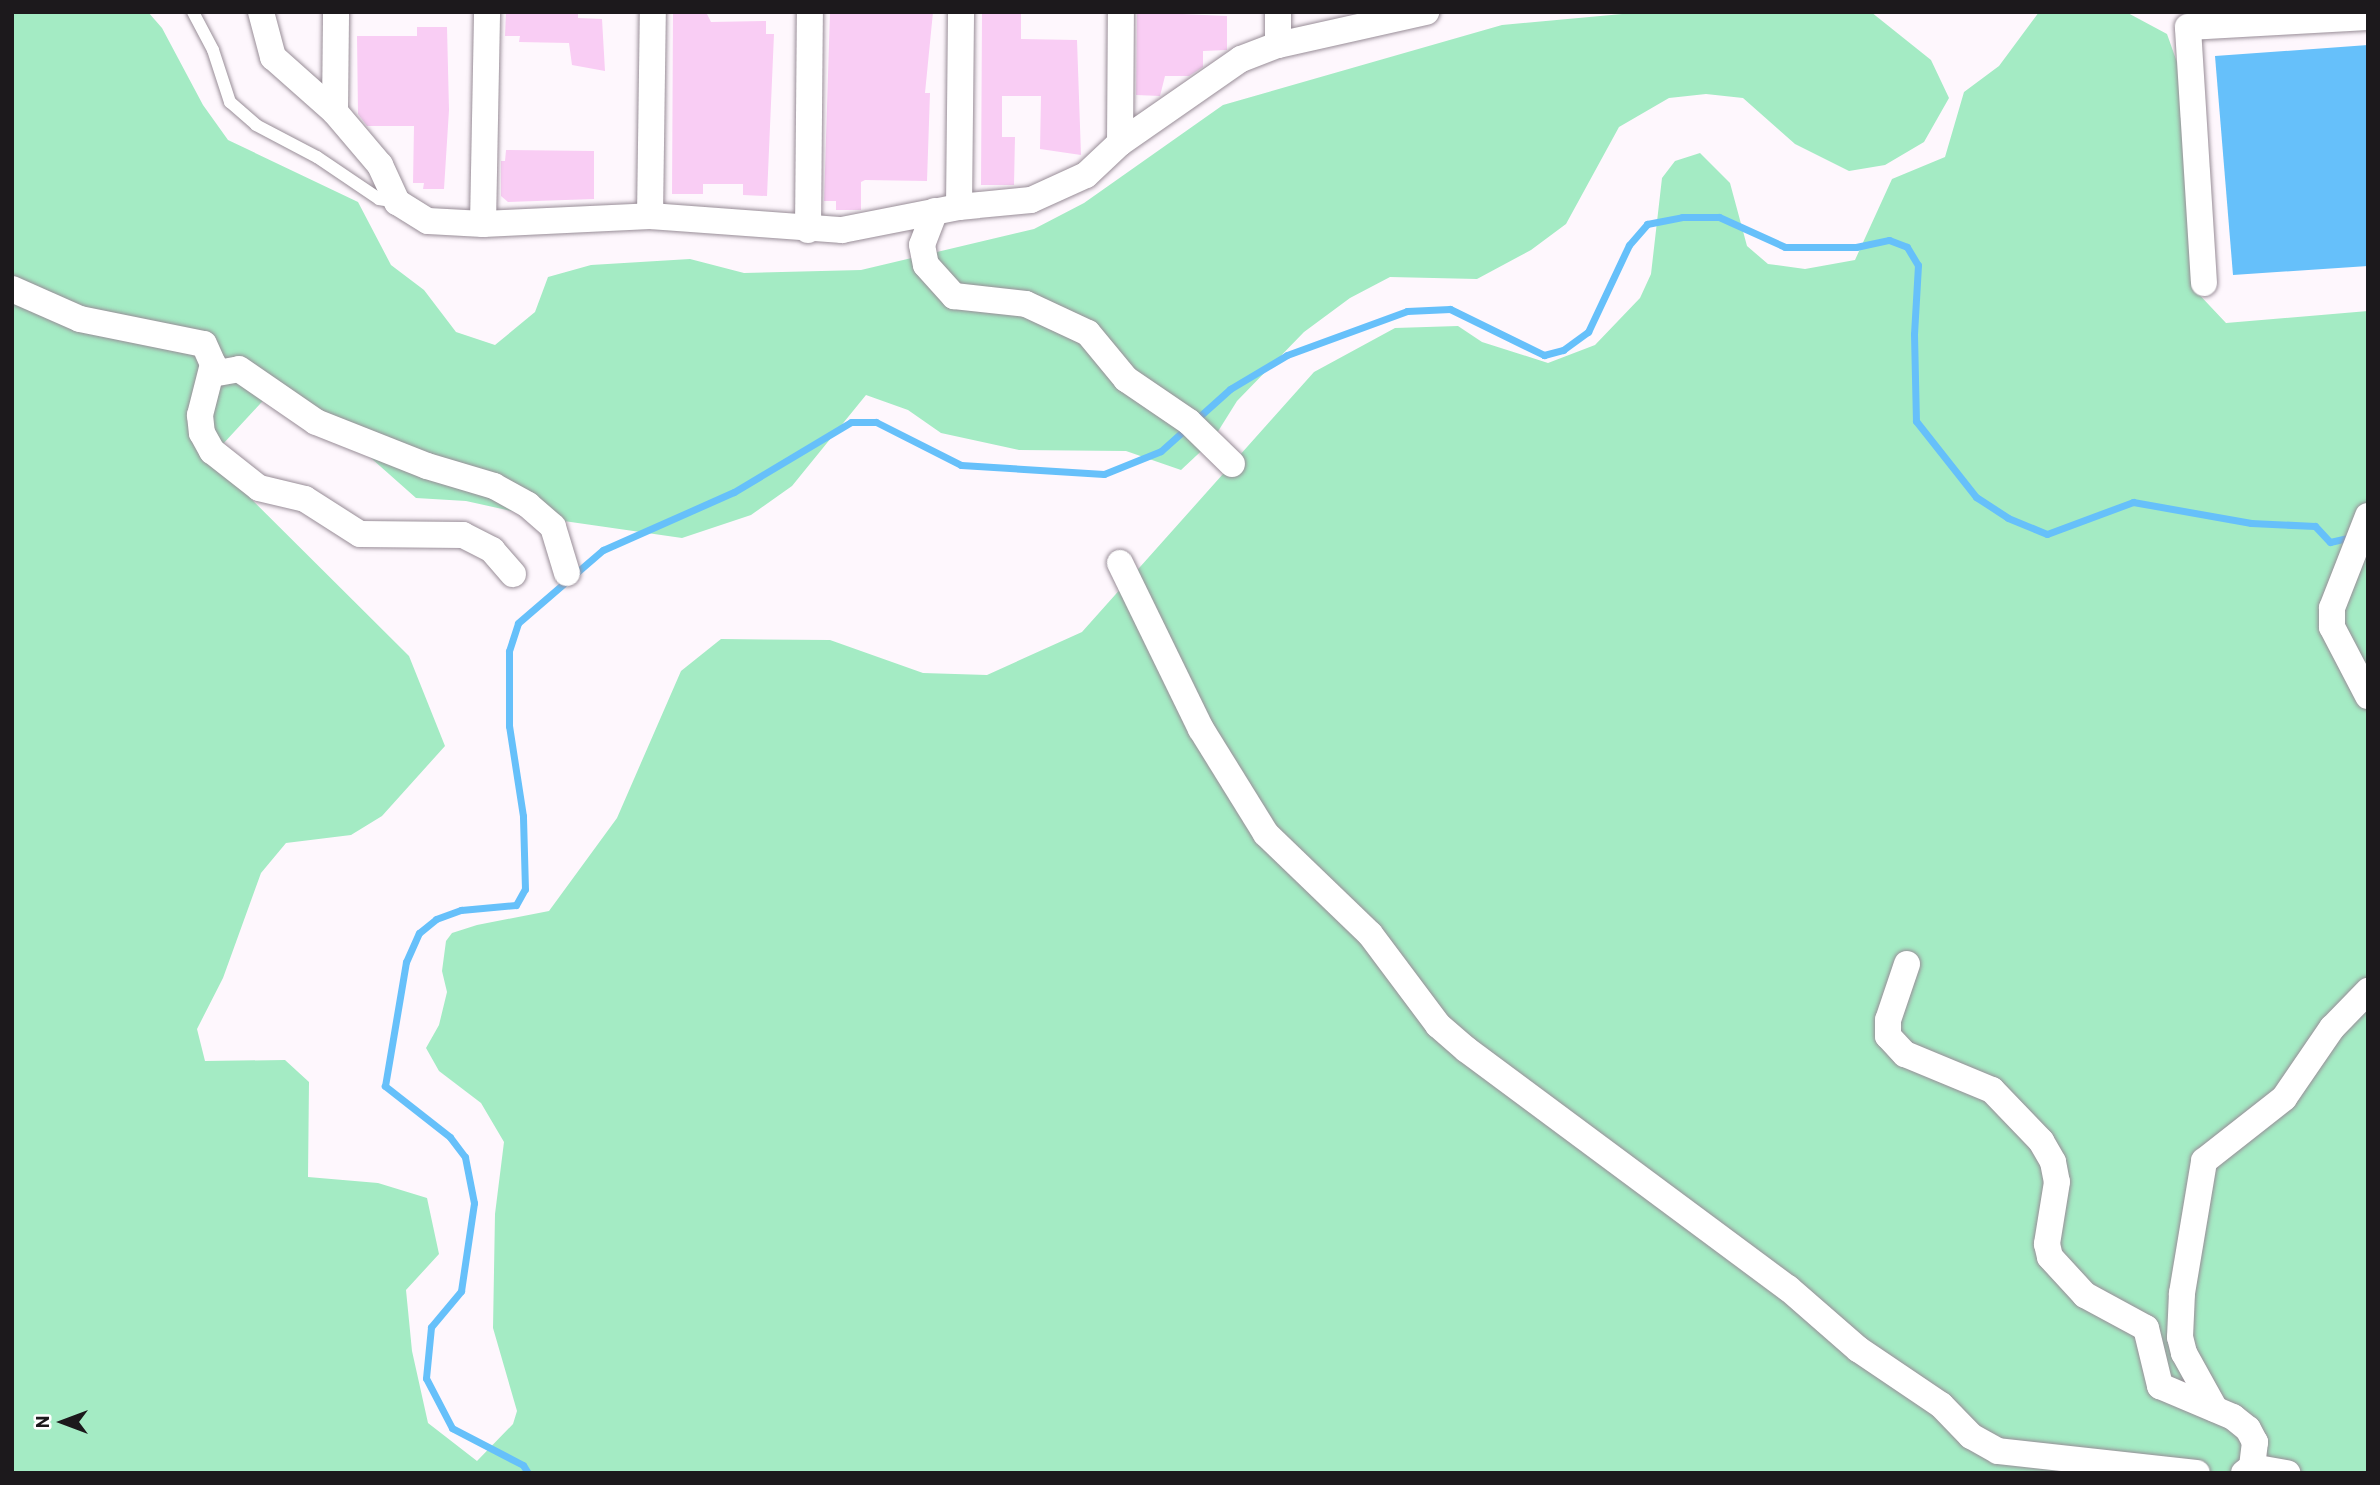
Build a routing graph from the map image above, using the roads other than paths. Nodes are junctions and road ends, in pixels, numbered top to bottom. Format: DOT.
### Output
graph roads {
  1 [pos="193,12"];
  2 [pos="261,12"];
  3 [pos="336,12"];
  4 [pos="487,12"];
  5 [pos="653,12"];
  6 [pos="810,12"];
  7 [pos="961,12"];
  8 [pos="1121,12"];
  9 [pos="1278,12"];
  10 [pos="1426,12"];
  11 [pos="2368,17"];
  12 [pos="1278,46"];
  13 [pos="335,112"];
  14 [pos="1120,143"];
  15 [pos="397,202"];
  16 [pos="947,209"];
  17 [pos="650,216"];
  18 [pos="483,224"];
  19 [pos="808,230"];
  20 [pos="2204,283"];
  21 [pos="12,289"];
  22 [pos="212,374"];
  23 [pos="1232,464"];
  24 [pos="2368,516"];
  25 [pos="1120,563"];
  26 [pos="567,573"];
  27 [pos="513,574"];
  28 [pos="2368,696"];
  29 [pos="1907,964"];
  30 [pos="2368,991"];
  31 [pos="2215,1409"];
  32 [pos="2248,1470"];
  33 [pos="2197,1473"];
  34 [pos="2287,1473"];
  1 -- 15 [label="lane"];
  2 -- 13 [label="street"];
  3 -- 13 [label="street"];
  4 -- 18 [label="street"];
  5 -- 17 [label="street"];
  6 -- 19 [label="street"];
  7 -- 16 [label="street"];
  8 -- 14 [label="street"];
  9 -- 12 [label="street"];
  10 -- 12 [label="street"];
  11 -- 20 [label="street"];
  12 -- 14 [label="street"];
  13 -- 15 [label="street"];
  14 -- 16 [label="street"];
  15 -- 18 [label="street"];
  16 -- 19 [label="street"];
  16 -- 23 [label="street"];
  17 -- 18 [label="street"];
  17 -- 19 [label="street"];
  21 -- 22 [label="street"];
  22 -- 26 [label="street"];
  22 -- 27 [label="street"];
  24 -- 28 [label="street"];
  25 -- 33 [label="street"];
  29 -- 31 [label="street"];
  30 -- 31 [label="street"];
  31 -- 32 [label="street"];
  32 -- 34 [label="street"];
}
